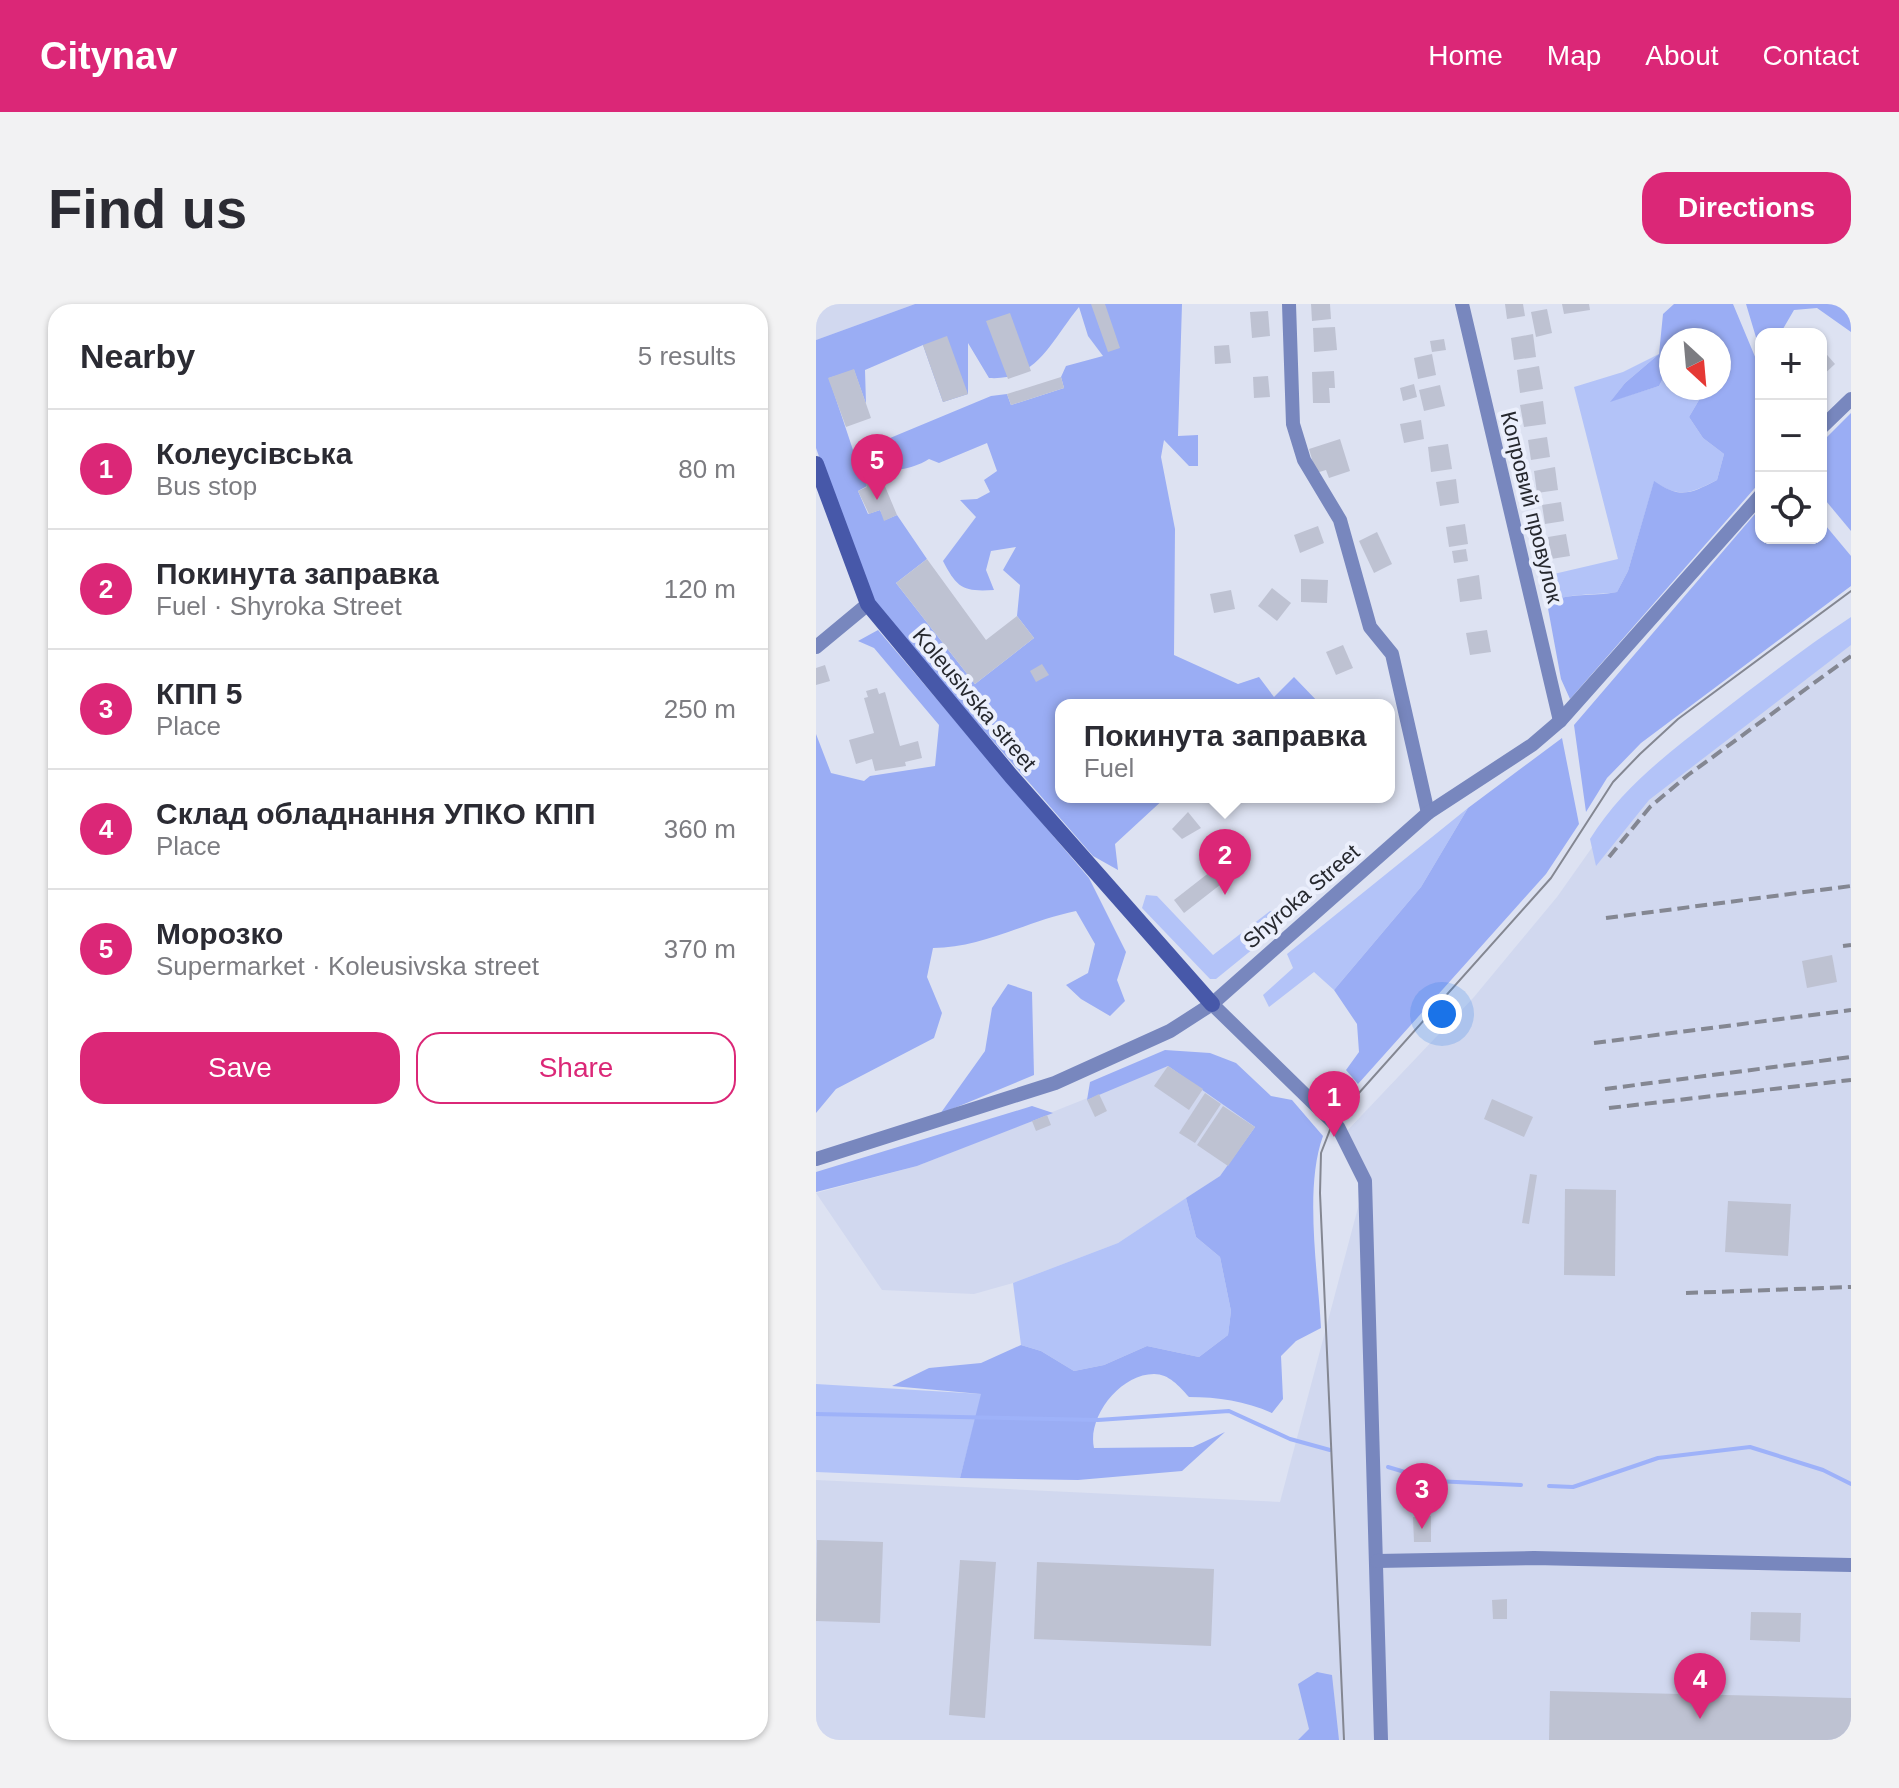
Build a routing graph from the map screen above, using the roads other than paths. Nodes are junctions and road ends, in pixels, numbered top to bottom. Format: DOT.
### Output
graph roads {
  1 [pos="1289,304"];
  2 [pos="1462,304"];
  3 [pos="1851,399"];
  4 [pos="1827,422"];
  5 [pos="816,464"];
  6 [pos="1755,502"];
  7 [pos="868,604"];
  8 [pos="816,647"];
  9 [pos="1560,721"];
  10 [pos="1428,813"];
  11 [pos="1212,1004"];
  12 [pos="816,1159"];
  13 [pos="1377,1561"];
  14 [pos="1851,1565"];
  15 [pos="1381,1740"];
  1 -- 10 [label="street"];
  2 -- 9 [label="street, Копровий провулок"];
  3 -- 4 [label="street"];
  5 -- 7 [label="street, Koleusivska street"];
  6 -- 9 [label="street, Shyroka Street"];
  7 -- 8 [label="street"];
  7 -- 11 [label="street, Koleusivska street"];
  9 -- 10 [label="street, Shyroka Street"];
  10 -- 11 [label="street, Shyroka Street"];
  11 -- 12 [label="street, Shyroka Street"];
  11 -- 13 [label="street"];
  13 -- 14 [label="street"];
  13 -- 15 [label="street"];
}
